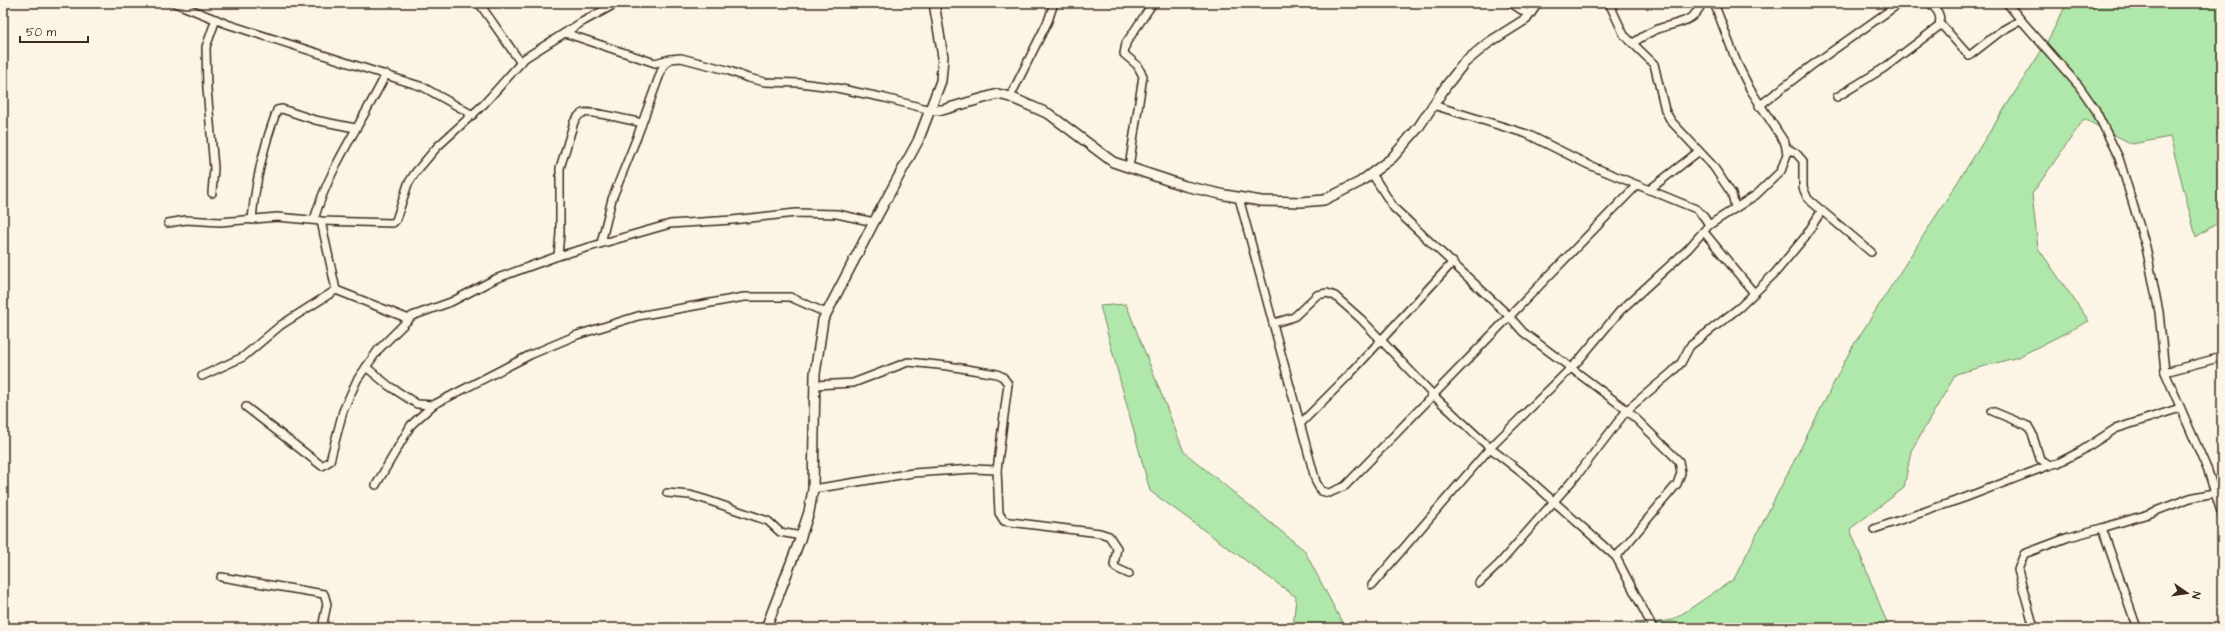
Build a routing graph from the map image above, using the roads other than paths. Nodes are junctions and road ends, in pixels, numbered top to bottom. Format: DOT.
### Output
graph roads {
  1 [pos="174,3"];
  2 [pos="479,3"];
  3 [pos="617,3"];
  4 [pos="934,3"];
  5 [pos="1054,3"];
  6 [pos="1153,3"];
  7 [pos="1510,3"];
  8 [pos="1537,3"];
  9 [pos="1609,3"];
  10 [pos="1702,3"];
  11 [pos="1714,3"];
  12 [pos="1900,3"];
  13 [pos="1930,3"];
  14 [pos="2007,3"];
  15 [pos="1529,15"];
  16 [pos="216,19"];
  17 [pos="2021,20"];
  18 [pos="1940,23"];
  19 [pos="565,33"];
  20 [pos="1633,42"];
  21 [pos="670,59"];
  22 [pos="521,63"];
  23 [pos="386,74"];
  24 [pos="1010,97"];
  25 [pos="1837,97"];
  26 [pos="1433,105"];
  27 [pos="1759,106"];
  28 [pos="931,110"];
  29 [pos="473,115"];
  30 [pos="642,123"];
  31 [pos="355,128"];
  32 [pos="1787,148"];
  33 [pos="1698,152"];
  34 [pos="1128,167"];
  35 [pos="1372,174"];
  36 [pos="1637,185"];
  37 [pos="1649,190"];
  38 [pos="212,193"];
  39 [pos="1239,198"];
  40 [pos="1735,208"];
  41 [pos="1822,210"];
  42 [pos="252,220"];
  43 [pos="318,220"];
  44 [pos="874,222"];
  45 [pos="168,223"];
  46 [pos="1708,225"];
  47 [pos="1704,232"];
  48 [pos="600,243"];
  49 [pos="1871,252"];
  50 [pos="558,256"];
  51 [pos="1453,262"];
  52 [pos="336,290"];
  53 [pos="1754,293"];
  54 [pos="826,313"];
  55 [pos="1509,316"];
  56 [pos="409,319"];
  57 [pos="1274,323"];
  58 [pos="1380,340"];
  59 [pos="2222,357"];
  60 [pos="366,367"];
  61 [pos="1569,368"];
  62 [pos="2165,372"];
  63 [pos="202,376"];
  64 [pos="815,385"];
  65 [pos="1433,395"];
  66 [pos="432,405"];
  67 [pos="246,407"];
  68 [pos="2180,408"];
  69 [pos="1627,410"];
  70 [pos="1992,411"];
  71 [pos="1301,423"];
  72 [pos="1490,448"];
  73 [pos="2050,465"];
  74 [pos="997,470"];
  75 [pos="376,485"];
  76 [pos="813,489"];
  77 [pos="667,493"];
  78 [pos="2214,493"];
  79 [pos="1554,502"];
  80 [pos="2222,515"];
  81 [pos="2102,528"];
  82 [pos="1874,529"];
  83 [pos="801,536"];
  84 [pos="1616,557"];
  85 [pos="1129,574"];
  86 [pos="221,577"];
  87 [pos="1479,583"];
  88 [pos="1372,585"];
  89 [pos="322,628"];
  90 [pos="766,628"];
  91 [pos="1653,628"];
  92 [pos="2034,628"];
  93 [pos="2137,628"];
  1 -- 16 [label="street"];
  2 -- 22 [label="street"];
  3 -- 19 [label="street"];
  4 -- 28 [label="street"];
  5 -- 24 [label="street"];
  6 -- 34 [label="street"];
  7 -- 15 [label="street"];
  8 -- 15 [label="street"];
  9 -- 20 [label="street"];
  10 -- 20 [label="street"];
  11 -- 27 [label="street"];
  12 -- 27 [label="street"];
  13 -- 18 [label="street"];
  14 -- 17 [label="street"];
  15 -- 26 [label="street"];
  16 -- 23 [label="street"];
  16 -- 38 [label="street"];
  17 -- 18 [label="street"];
  17 -- 62 [label="street"];
  18 -- 25 [label="street"];
  19 -- 21 [label="street"];
  19 -- 22 [label="street"];
  20 -- 33 [label="street"];
  21 -- 28 [label="street"];
  21 -- 30 [label="street"];
  22 -- 29 [label="street"];
  23 -- 29 [label="street"];
  23 -- 31 [label="street"];
  24 -- 28 [label="street"];
  24 -- 34 [label="street"];
  26 -- 35 [label="street"];
  26 -- 36 [label="street"];
  27 -- 32 [label="street"];
  28 -- 44 [label="street"];
  29 -- 43 [label="street"];
  30 -- 48 [label="street"];
  30 -- 50 [label="street"];
  31 -- 42 [label="street"];
  31 -- 43 [label="street"];
  32 -- 40 [label="street"];
  32 -- 41 [label="street"];
  33 -- 37 [label="street"];
  33 -- 40 [label="street"];
  34 -- 39 [label="street"];
  35 -- 39 [label="street"];
  35 -- 51 [label="street"];
  36 -- 37 [label="street"];
  36 -- 55 [label="street"];
  37 -- 46 [label="street"];
  39 -- 57 [label="street"];
  40 -- 46 [label="street"];
  41 -- 49 [label="street"];
  41 -- 53 [label="street"];
  42 -- 43 [label="street"];
  42 -- 45 [label="street"];
  43 -- 52 [label="street"];
  44 -- 48 [label="street"];
  44 -- 54 [label="street"];
  46 -- 47 [label="street"];
  47 -- 53 [label="street"];
  47 -- 61 [label="street"];
  48 -- 50 [label="street"];
  50 -- 56 [label="street"];
  51 -- 55 [label="street"];
  51 -- 58 [label="street"];
  52 -- 56 [label="street"];
  52 -- 63 [label="street"];
  53 -- 69 [label="street"];
  54 -- 64 [label="street"];
  54 -- 66 [label="street"];
  55 -- 61 [label="street"];
  55 -- 65 [label="street"];
  56 -- 60 [label="street"];
  57 -- 58 [label="street"];
  57 -- 71 [label="street"];
  58 -- 65 [label="street"];
  58 -- 71 [label="street"];
  59 -- 62 [label="street"];
  60 -- 66 [label="street"];
  60 -- 67 [label="street"];
  61 -- 69 [label="street"];
  61 -- 72 [label="street"];
  62 -- 68 [label="street"];
  64 -- 74 [label="street"];
  64 -- 76 [label="street"];
  65 -- 71 [label="street"];
  65 -- 72 [label="street"];
  66 -- 75 [label="street"];
  68 -- 73 [label="street"];
  68 -- 78 [label="street"];
  69 -- 79 [label="street"];
  69 -- 84 [label="street"];
  70 -- 73 [label="street"];
  72 -- 79 [label="street"];
  72 -- 88 [label="street"];
  73 -- 82 [label="street"];
  74 -- 76 [label="street"];
  74 -- 85 [label="street"];
  76 -- 83 [label="street"];
  77 -- 83 [label="street"];
  78 -- 80 [label="street"];
  78 -- 81 [label="street"];
  79 -- 84 [label="street"];
  79 -- 87 [label="street"];
  81 -- 92 [label="street"];
  81 -- 93 [label="street"];
  83 -- 90 [label="street"];
  84 -- 91 [label="street"];
  86 -- 89 [label="street"];
}
